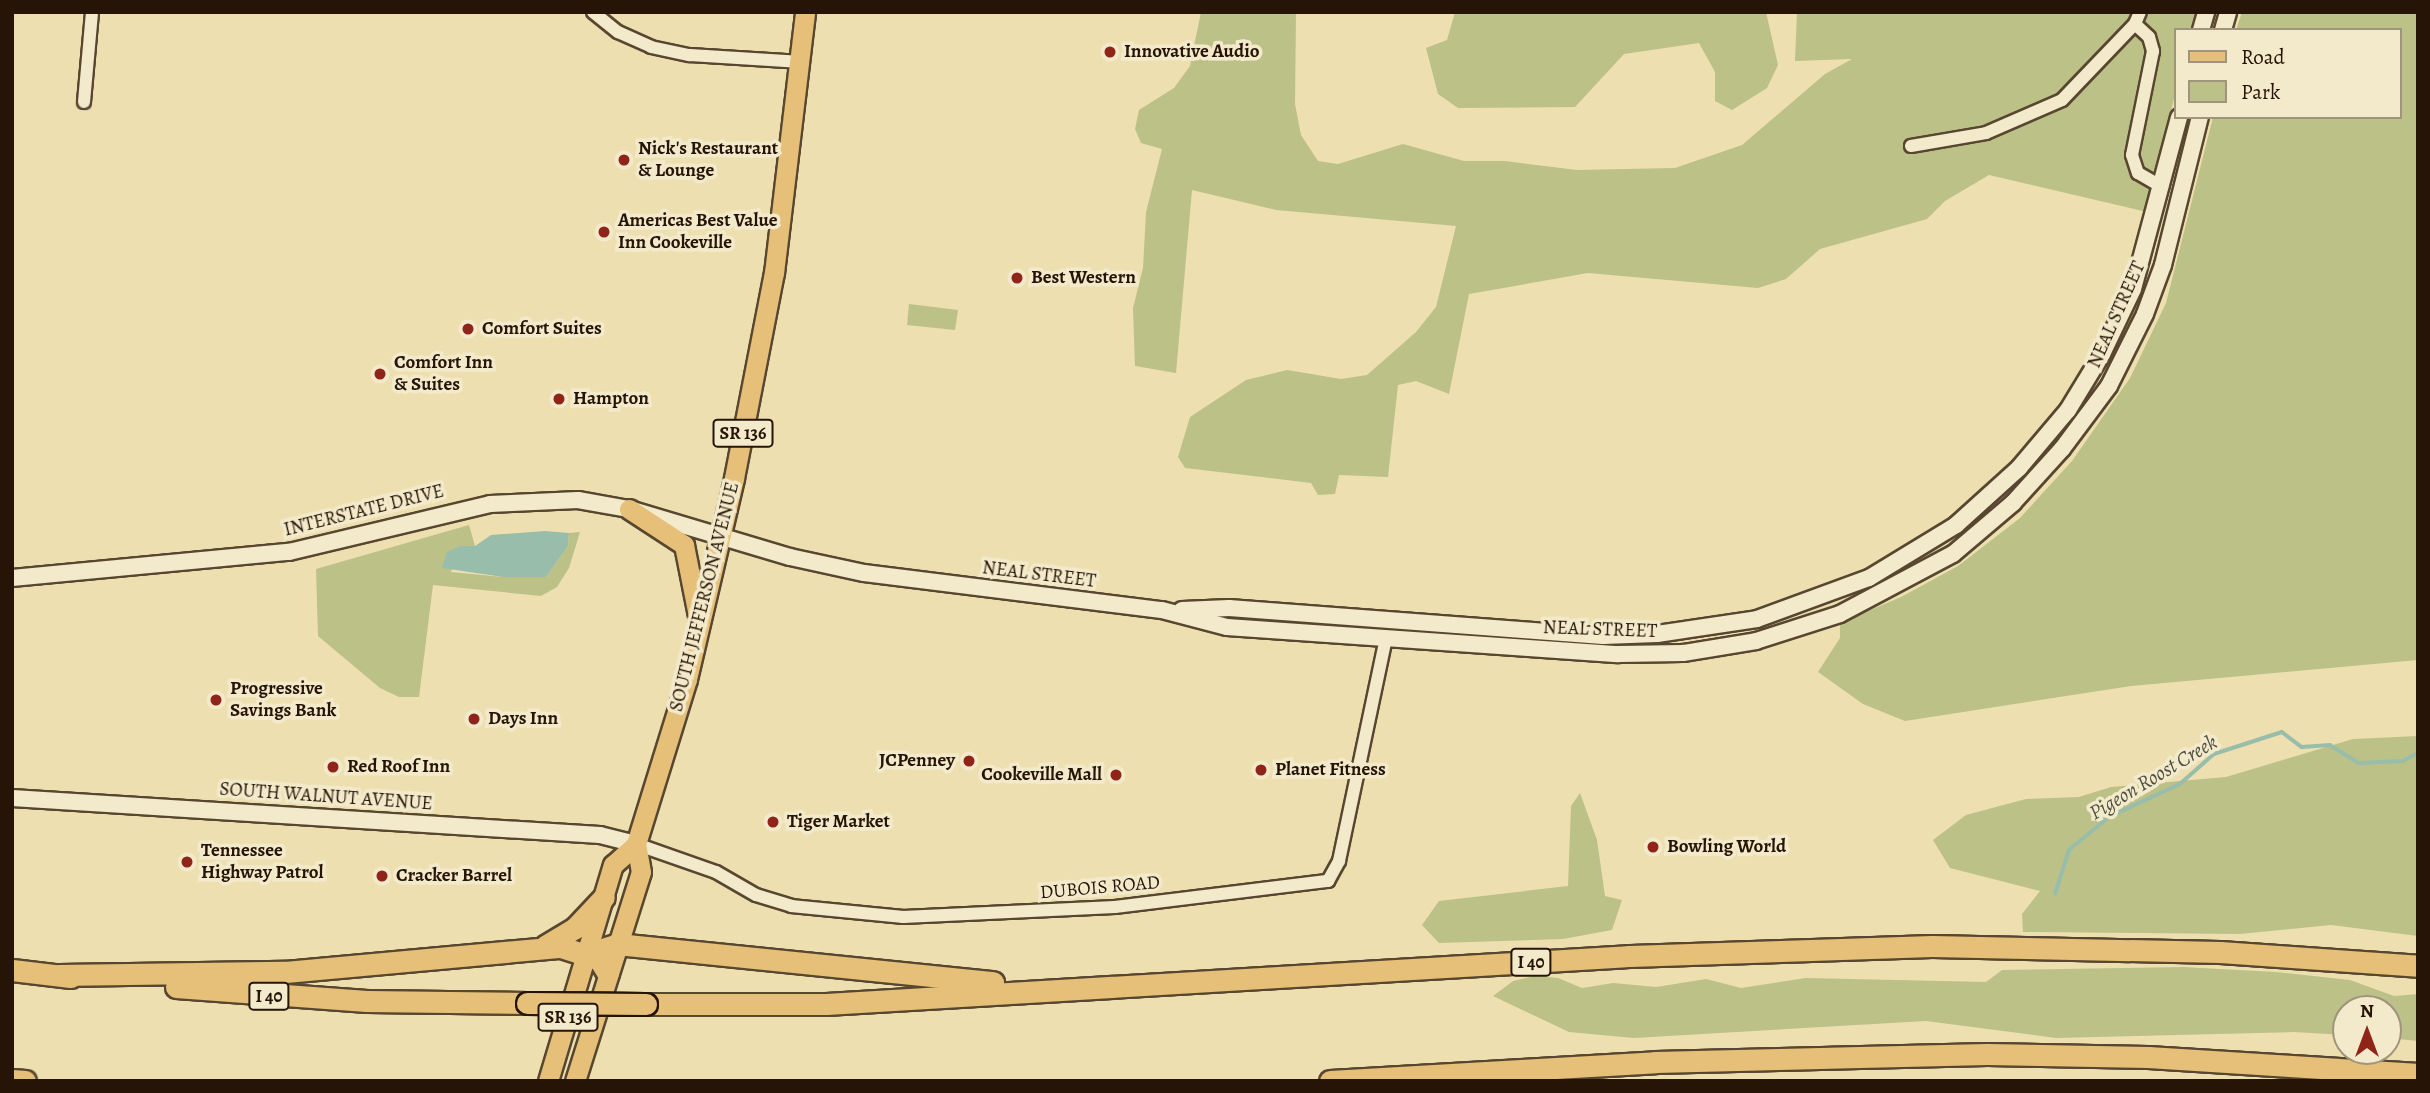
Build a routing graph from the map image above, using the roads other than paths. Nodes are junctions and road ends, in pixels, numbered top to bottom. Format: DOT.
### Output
graph roads {
  1 [pos="92,12"];
  2 [pos="593,12"];
  3 [pos="805,12"];
  4 [pos="2138,18"];
  5 [pos="802,62"];
  6 [pos="84,102"];
  7 [pos="2179,119"];
  8 [pos="2200,119"];
  9 [pos="1911,146"];
  10 [pos="2162,187"];
  11 [pos="629,509"];
  12 [pos="721,537"];
  13 [pos="12,578"];
  14 [pos="1162,610"];
  15 [pos="700,624"];
  16 [pos="1387,638"];
  17 [pos="12,798"];
  18 [pos="636,844"];
  19 [pos="604,897"];
  20 [pos="617,944"];
  21 [pos="534,952"];
  22 [pos="587,954"];
  23 [pos="2418,966"];
  24 [pos="12,970"];
  25 [pos="608,974"];
  26 [pos="60,975"];
  27 [pos="1090,987"];
  28 [pos="2418,1074"];
  29 [pos="12,1080"];
  30 [pos="24,1081"];
  31 [pos="548,1081"];
  32 [pos="575,1081"];
  33 [pos="1330,1081"];
  1 -- 6 [label="street"];
  2 -- 5 [label="street"];
  3 -- 5 [label="main road, SOUTH JEFFERSON AVENUE / SR 136"];
  4 -- 9 [label="street"];
  4 -- 10 [label="street"];
  5 -- 12 [label="main road, SOUTH JEFFERSON AVENUE / SR 136"];
  7 -- 10 [label="main road, NEAL STREET"];
  8 -- 16 [label="main road, NEAL STREET"];
  10 -- 14 [label="main road, NEAL STREET"];
  11 -- 12 [label="main road, INTERSTATE DRIVE"];
  11 -- 13 [label="main road, INTERSTATE DRIVE"];
  11 -- 15 [label="main road"];
  12 -- 14 [label="main road, NEAL STREET"];
  12 -- 15 [label="main road, SOUTH JEFFERSON AVENUE / SR 136"];
  14 -- 16 [label="main road, NEAL STREET"];
  15 -- 18 [label="main road, SOUTH JEFFERSON AVENUE / SR 136"];
  16 -- 18 [label="street, DUBOIS ROAD"];
  17 -- 18 [label="main road, SOUTH WALNUT AVENUE"];
  18 -- 19 [label="main road, SOUTH JEFFERSON AVENUE / SR 136"];
  18 -- 20 [label="main road, SOUTH JEFFERSON AVENUE / SR 136"];
  19 -- 21 [label="highway"];
  19 -- 22 [label="main road, SOUTH JEFFERSON AVENUE / SR 136"];
  20 -- 22 [label="highway"];
  20 -- 25 [label="main road, SOUTH JEFFERSON AVENUE / SR 136"];
  20 -- 27 [label="highway"];
  21 -- 22 [label="highway"];
  21 -- 26 [label="highway"];
  22 -- 25 [label="highway"];
  22 -- 31 [label="main road, SOUTH JEFFERSON AVENUE / SR 136"];
  23 -- 27 [label="highway, I 40"];
  24 -- 26 [label="highway, I 40"];
  25 -- 32 [label="main road, SOUTH JEFFERSON AVENUE / SR 136"];
  26 -- 27 [label="highway, I 40, bridge"];
  28 -- 33 [label="highway"];
  29 -- 30 [label="highway"];
}
